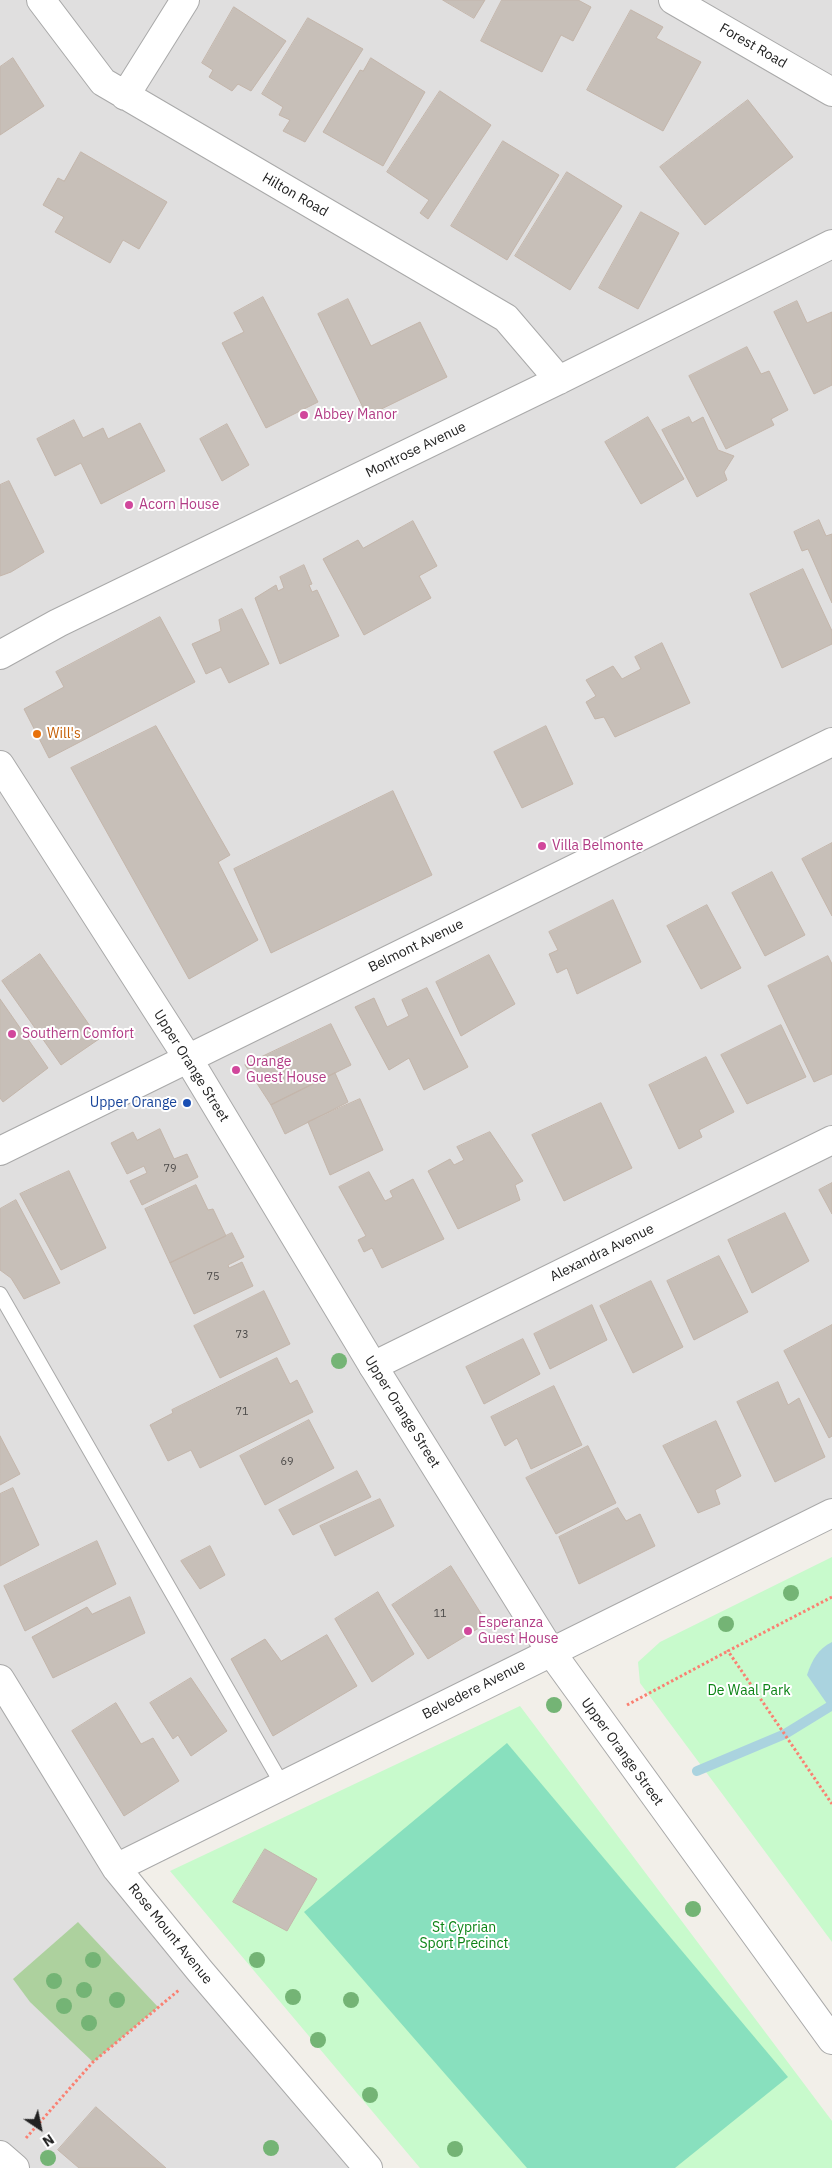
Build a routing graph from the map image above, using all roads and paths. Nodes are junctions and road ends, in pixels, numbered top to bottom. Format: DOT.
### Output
graph roads {
  1 [pos="41,0"];
  2 [pos="186,0"];
  3 [pos="673,0"];
  4 [pos="832,92"];
  5 [pos="125,96"];
  6 [pos="832,244"];
  7 [pos="559,380"];
  8 [pos="0,655"];
  9 [pos="832,742"];
  10 [pos="0,765"];
  11 [pos="187,1057"];
  12 [pos="832,1140"];
  13 [pos="0,1151"];
  14 [pos="0,1294"];
  15 [pos="372,1366"];
  16 [pos="832,1513"];
  17 [pos="832,1597"];
  18 [pos="728,1651"];
  19 [pos="551,1652"];
  20 [pos="0,1679"];
  21 [pos="601,1723"];
  22 [pos="283,1786"];
  23 [pos="832,1804"];
  24 [pos="116,1868"];
  25 [pos="200,1971"];
  26 [pos="832,2040"];
  27 [pos="7,2161"];
  28 [pos="368,2168"];
  1 -- 5 [label="street, Hilton Road"];
  2 -- 5 [label="street"];
  3 -- 4 [label="street, Forest Road"];
  5 -- 7 [label="street, Hilton Road"];
  6 -- 7 [label="street, Montrose Avenue"];
  7 -- 8 [label="street, Montrose Avenue"];
  9 -- 11 [label="street, Belmont Avenue"];
  10 -- 11 [label="street, Upper Orange Street"];
  11 -- 13 [label="street, Belmont Avenue"];
  11 -- 15 [label="street, Upper Orange Street"];
  12 -- 15 [label="street, Alexandra Avenue"];
  14 -- 22 [label="lane"];
  15 -- 19 [label="street, Upper Orange Street"];
  16 -- 19 [label="street, Belvedere Avenue"];
  17 -- 18 [label="path"];
  18 -- 21 [label="path"];
  18 -- 23 [label="path"];
  19 -- 21 [label="street, Upper Orange Street"];
  19 -- 22 [label="street, Belvedere Avenue"];
  20 -- 24 [label="street, Rose Mount Avenue"];
  21 -- 26 [label="street, Upper Orange Street"];
  22 -- 24 [label="street, Belvedere Avenue"];
  24 -- 25 [label="street, Rose Mount Avenue"];
  25 -- 27 [label="path"];
  25 -- 28 [label="street, Rose Mount Avenue"];
}
